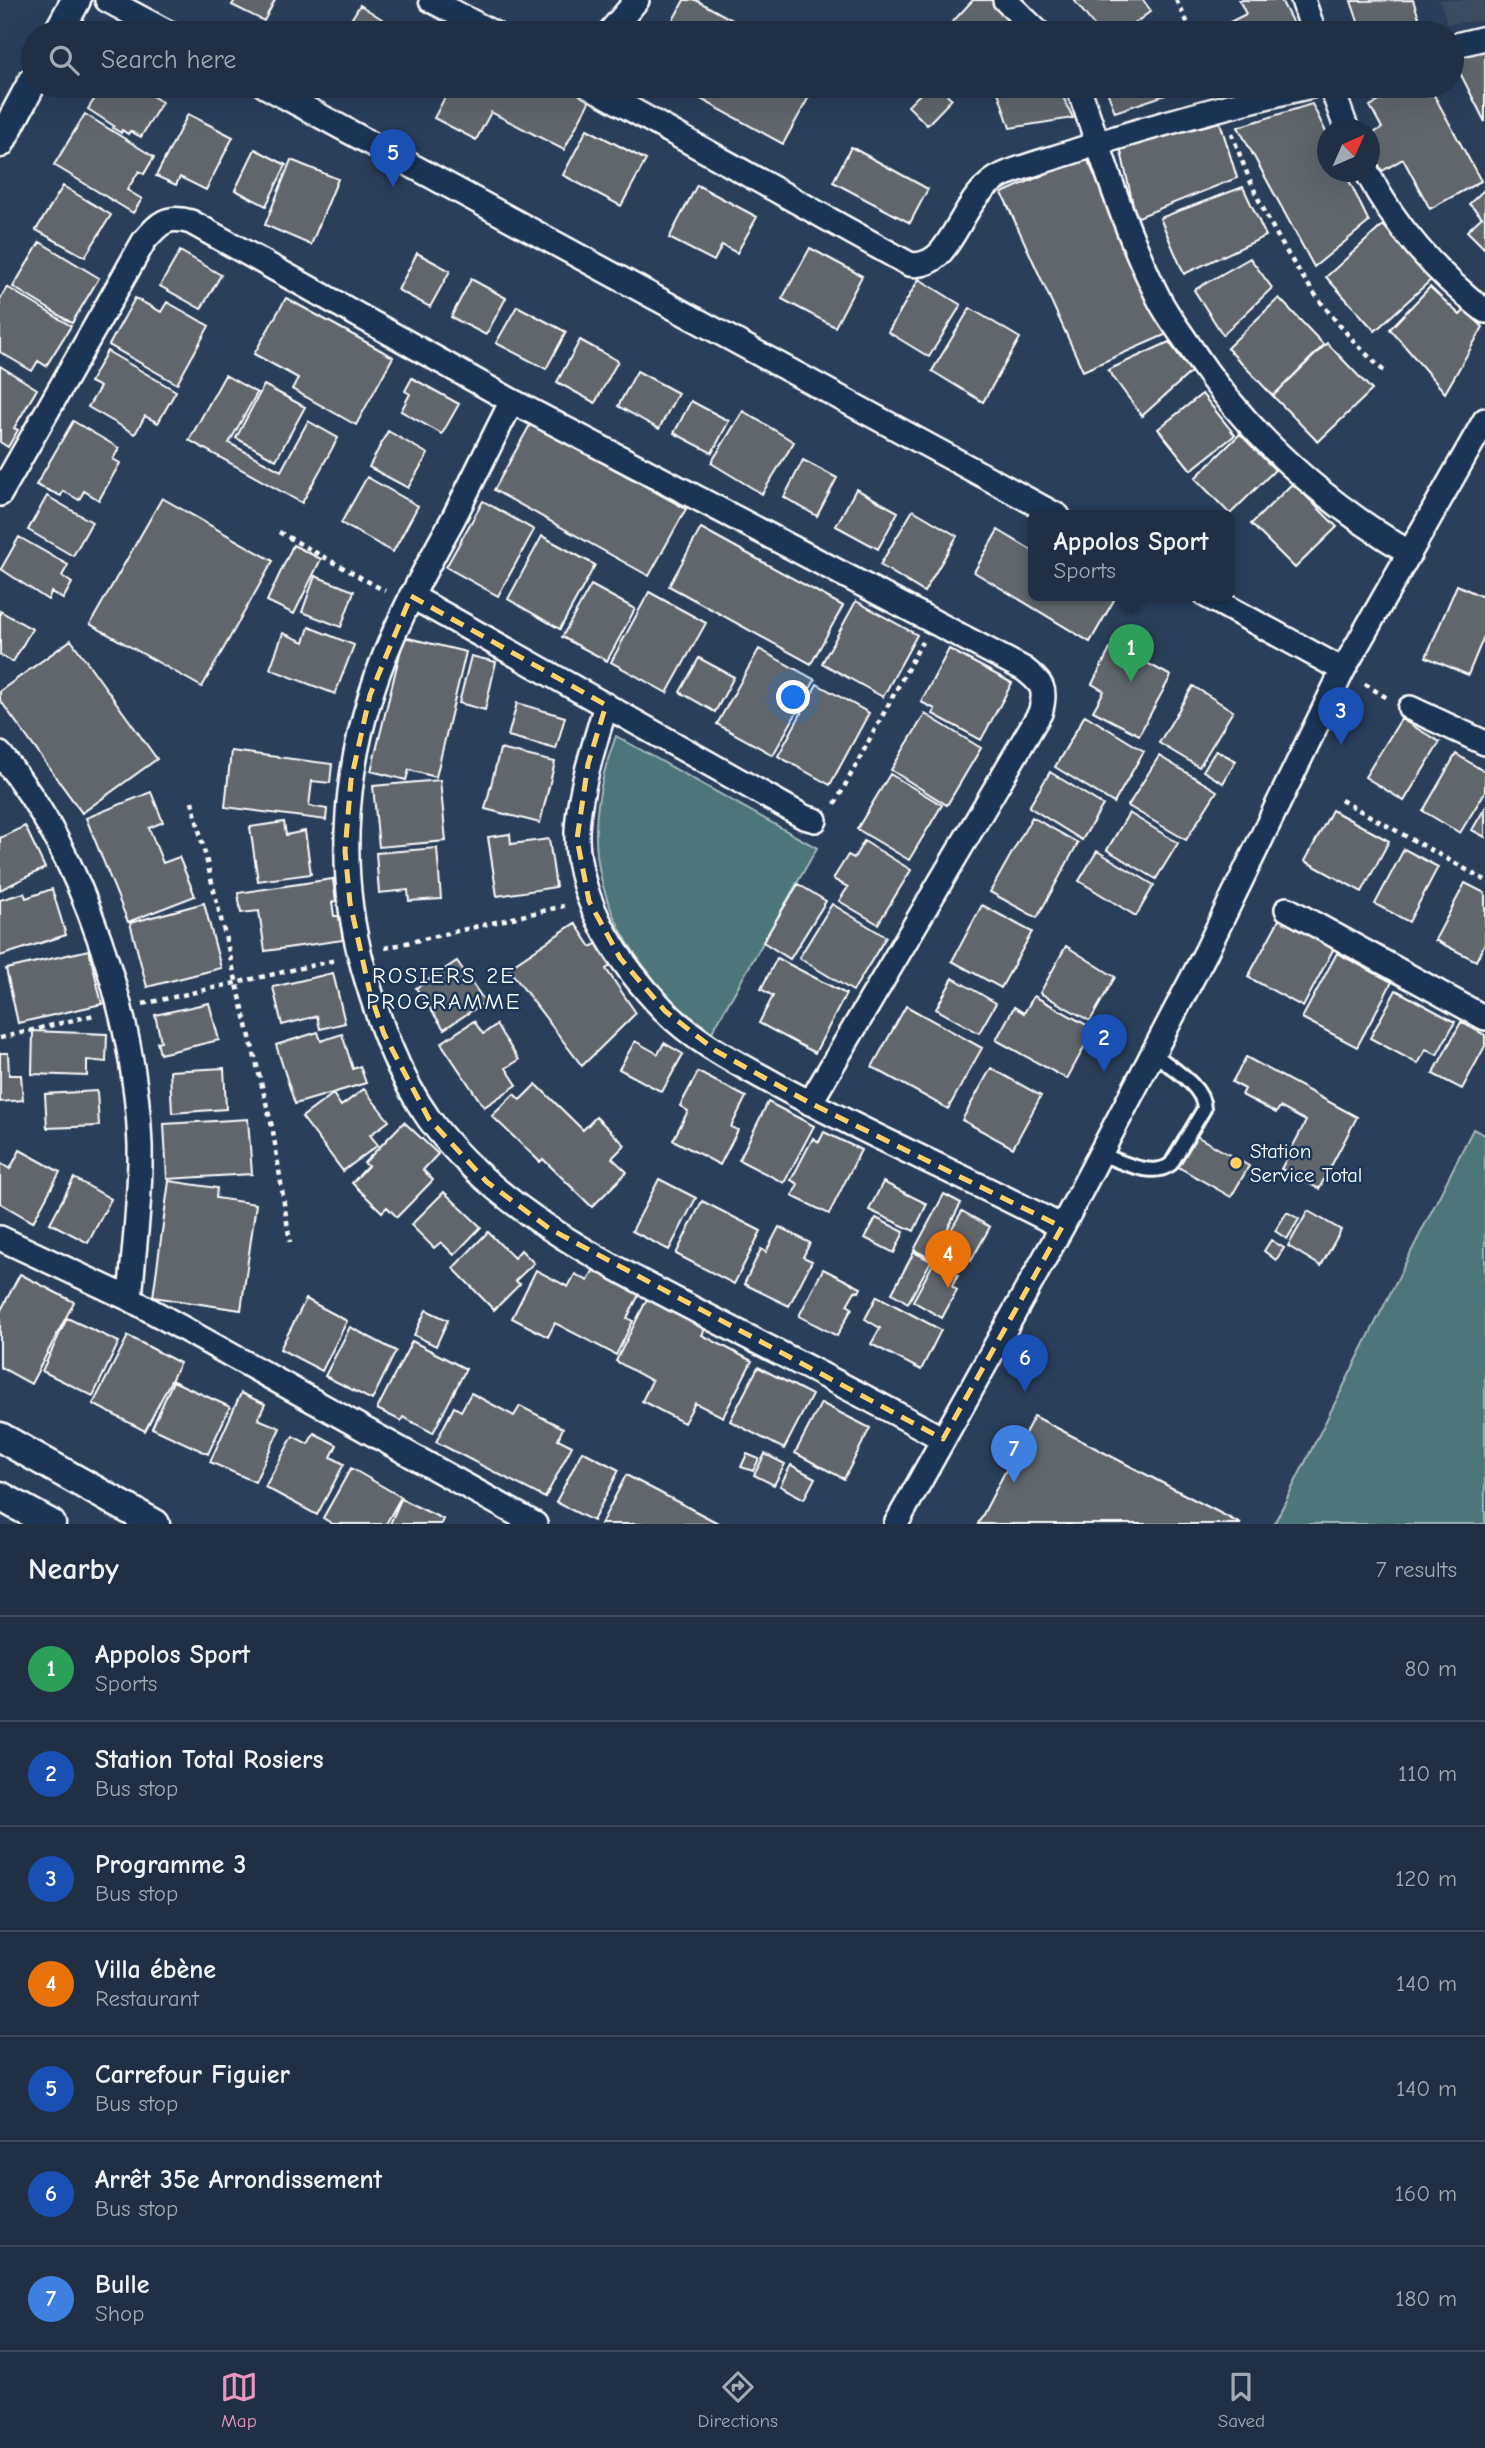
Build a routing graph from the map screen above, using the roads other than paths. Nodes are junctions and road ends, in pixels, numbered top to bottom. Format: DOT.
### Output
graph roads {
  1 [pos="76,0"];
  2 [pos="107,0"];
  3 [pos="431,0"];
  4 [pos="637,0"];
  5 [pos="1006,0"];
  6 [pos="1303,0"];
  7 [pos="65,21"];
  8 [pos="146,21"];
  9 [pos="470,21"];
  10 [pos="619,21"];
  11 [pos="1027,21"];
  12 [pos="1310,21"];
  13 [pos="1485,38"];
  14 [pos="1464,43"];
  15 [pos="24,98"];
  16 [pos="287,98"];
  17 [pos="610,98"];
  18 [pos="1082,98"];
  19 [pos="1258,98"];
  20 [pos="1335,98"];
  21 [pos="1343,119"];
  22 [pos="0,143"];
  23 [pos="1096,144"];
  24 [pos="1372,182"];
  25 [pos="1485,311"];
  26 [pos="512,401"];
  27 [pos="1485,420"];
  28 [pos="0,494"];
  29 [pos="1047,510"];
  30 [pos="1410,553"];
  31 [pos="409,599"];
  32 [pos="1216,601"];
  33 [pos="1343,670"];
  34 [pos="606,705"];
  35 [pos="1410,708"];
  36 [pos="1485,743"];
  37 [pos="0,754"];
  38 [pos="815,820"];
  39 [pos="1287,909"];
  40 [pos="1485,1018"];
  41 [pos="1153,1053"];
  42 [pos="810,1103"];
  43 [pos="1100,1154"];
  44 [pos="1062,1227"];
  45 [pos="0,1238"];
  46 [pos="130,1299"];
  47 [pos="0,1437"];
  48 [pos="943,1439"];
  49 [pos="0,1496"];
  50 [pos="51,1524"];
  51 [pos="155,1524"];
  52 [pos="535,1524"];
  53 [pos="897,1524"];
  1 -- 7 [label="street"];
  2 -- 8 [label="street"];
  3 -- 9 [label="street"];
  4 -- 10 [label="street"];
  5 -- 11 [label="street"];
  6 -- 12 [label="street"];
  13 -- 14 [label="street"];
  15 -- 22 [label="street"];
  16 -- 29 [label="street"];
  17 -- 23 [label="street"];
  18 -- 23 [label="street"];
  19 -- 23 [label="street"];
  20 -- 21 [label="street"];
  23 -- 30 [label="street"];
  24 -- 25 [label="street"];
  26 -- 28 [label="street"];
  26 -- 31 [label="street"];
  26 -- 42 [label="street"];
  27 -- 30 [label="street"];
  30 -- 33 [label="street"];
  31 -- 34 [label="street"];
  31 -- 48 [label="street"];
  32 -- 33 [label="street"];
  33 -- 41 [label="street"];
  34 -- 38 [label="street"];
  34 -- 42 [label="street"];
  35 -- 36 [label="street"];
  37 -- 46 [label="street"];
  39 -- 40 [label="street"];
  41 -- 43 [label="street"];
  41 -- 43 [label="lane"];
  42 -- 44 [label="street"];
  43 -- 44 [label="street"];
  44 -- 48 [label="street"];
  45 -- 46 [label="street"];
  46 -- 52 [label="street"];
  47 -- 51 [label="street"];
  48 -- 53 [label="street"];
  49 -- 50 [label="street"];
}
